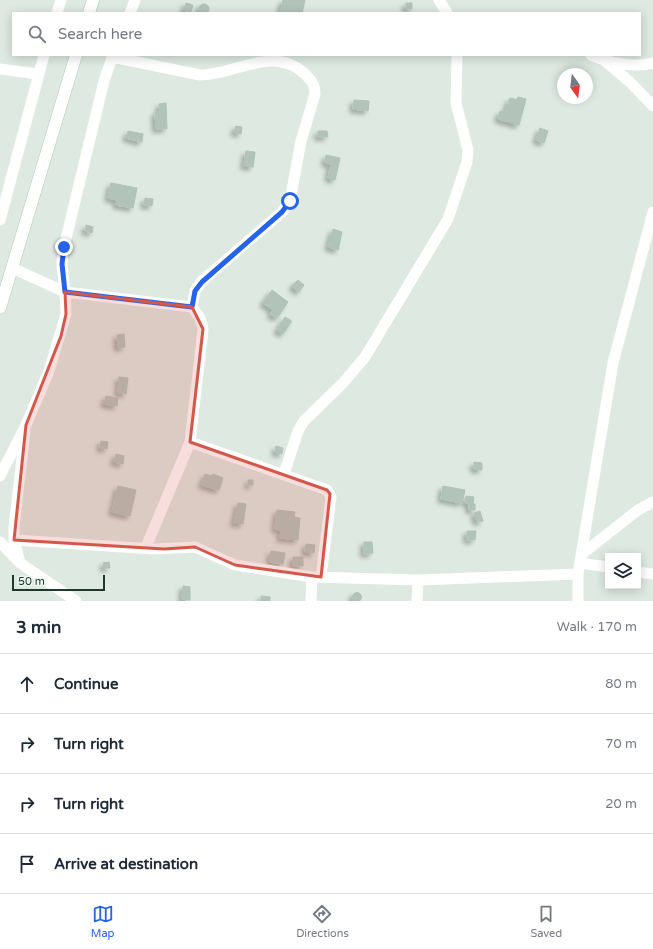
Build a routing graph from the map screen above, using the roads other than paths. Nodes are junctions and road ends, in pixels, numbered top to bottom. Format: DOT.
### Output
graph roads {
  1 [pos="62,0"];
  2 [pos="93,0"];
  3 [pos="135,0"];
  4 [pos="439,0"];
  5 [pos="57,12"];
  6 [pos="89,12"];
  7 [pos="130,12"];
  8 [pos="446,12"];
  9 [pos="44,56"];
  10 [pos="76,56"];
  11 [pos="112,56"];
  12 [pos="457,56"];
  13 [pos="593,56"];
  14 [pos="605,61"];
  15 [pos="653,63"];
  16 [pos="0,69"];
  17 [pos="38,74"];
  18 [pos="653,106"];
  19 [pos="653,212"];
  20 [pos="0,220"];
  21 [pos="12,268"];
  22 [pos="65,292"];
  23 [pos="192,307"];
  24 [pos="0,308"];
  25 [pos="26,425"];
  26 [pos="190,442"];
  27 [pos="284,474"];
  28 [pos="0,476"];
  29 [pos="653,502"];
  30 [pos="14,540"];
  31 [pos="0,542"];
  32 [pos="146,548"];
  33 [pos="580,563"];
  34 [pos="20,564"];
  35 [pos="605,567"];
  36 [pos="641,572"];
  37 [pos="653,574"];
  38 [pos="316,577"];
  39 [pos="418,580"];
  40 [pos="76,601"];
  41 [pos="310,601"];
  42 [pos="417,601"];
  43 [pos="578,601"];
  1 -- 5 [label="street"];
  2 -- 6 [label="main road"];
  3 -- 7 [label="street"];
  4 -- 8 [label="street"];
  9 -- 17 [label="street"];
  10 -- 21 [label="main road"];
  11 -- 22 [label="street"];
  11 -- 23 [label="street"];
  12 -- 27 [label="street"];
  13 -- 14 [label="street"];
  14 -- 15 [label="street"];
  14 -- 18 [label="street"];
  16 -- 17 [label="street"];
  17 -- 20 [label="street"];
  19 -- 33 [label="street"];
  21 -- 22 [label="street"];
  21 -- 24 [label="main road"];
  22 -- 23 [label="street"];
  22 -- 25 [label="street"];
  23 -- 26 [label="street"];
  25 -- 28 [label="street"];
  25 -- 30 [label="street"];
  26 -- 27 [label="street"];
  26 -- 32 [label="street"];
  27 -- 38 [label="street"];
  29 -- 33 [label="street"];
  30 -- 32 [label="street"];
  30 -- 34 [label="street"];
  31 -- 34 [label="street"];
  32 -- 38 [label="street"];
  33 -- 35 [label="street"];
  33 -- 39 [label="street"];
  33 -- 43 [label="street"];
  34 -- 40 [label="street"];
  36 -- 37 [label="street"];
  38 -- 39 [label="street"];
  38 -- 41 [label="street"];
  39 -- 42 [label="street"];
}
